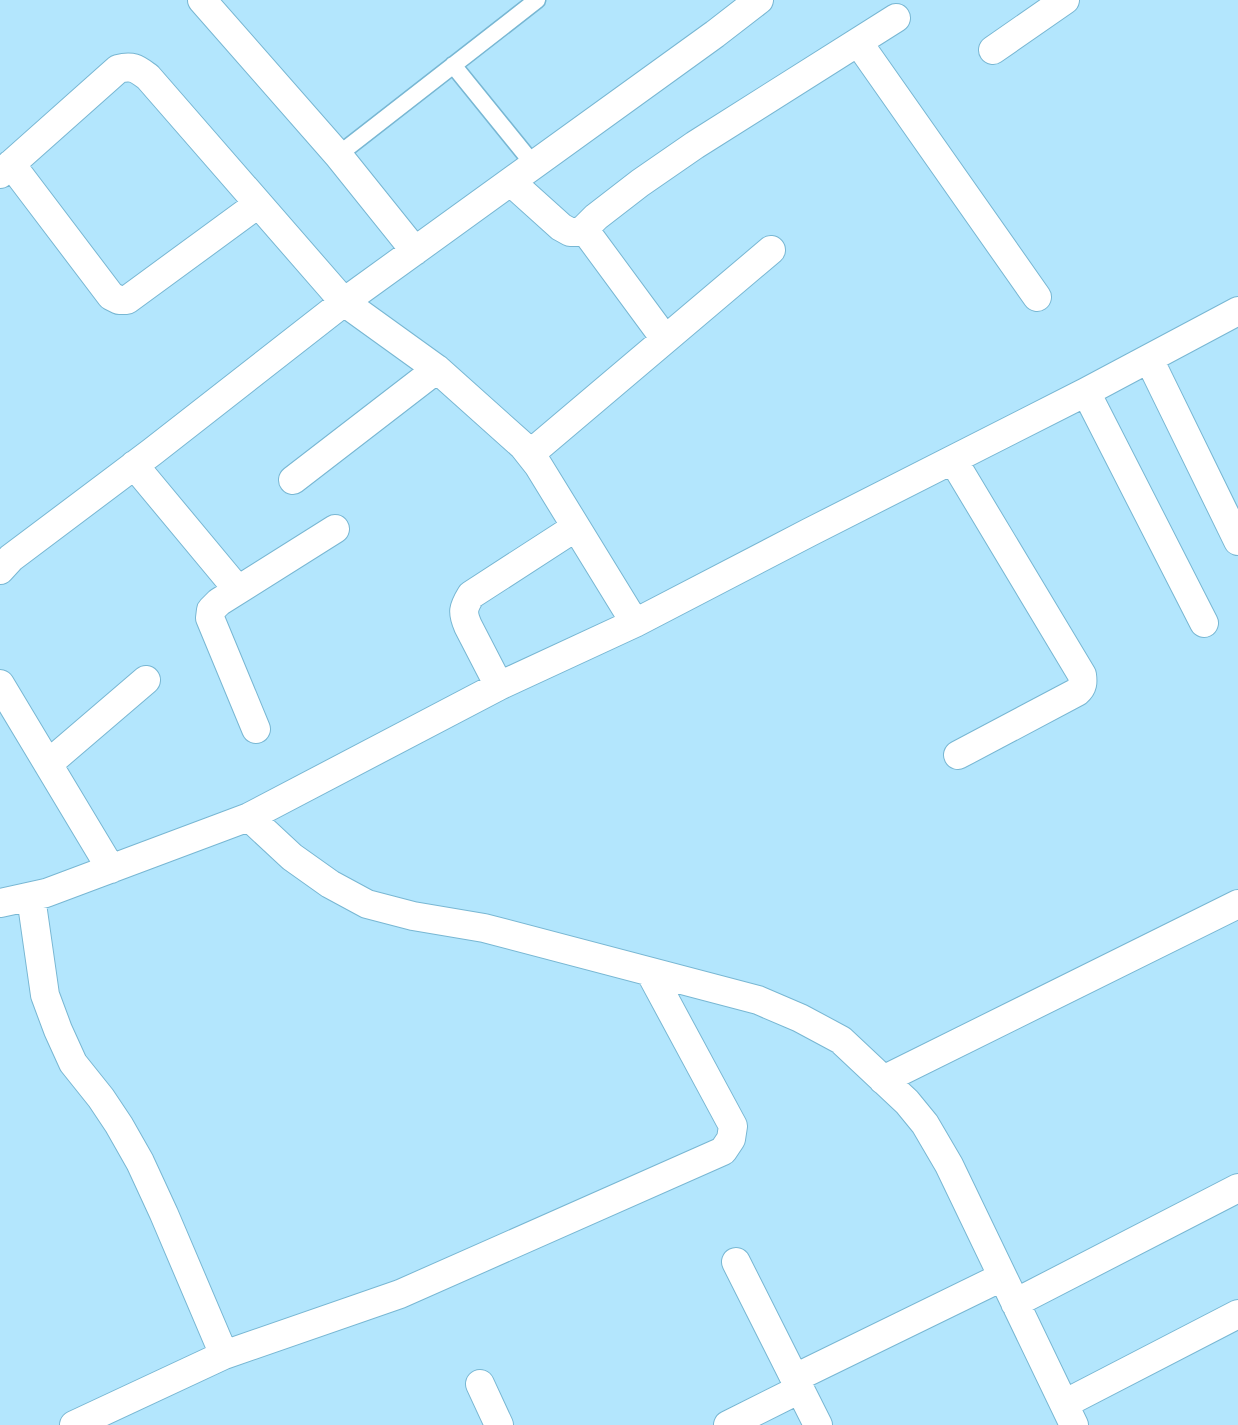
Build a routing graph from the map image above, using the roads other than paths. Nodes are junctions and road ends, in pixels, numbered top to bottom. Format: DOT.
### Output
graph roads {
  1 [pos="202,0"];
  2 [pos="537,0"];
  3 [pos="759,0"];
  4 [pos="1065,0"];
  5 [pos="896,18"];
  6 [pos="858,42"];
  7 [pos="993,50"];
  8 [pos="453,65"];
  9 [pos="338,155"];
  10 [pos="534,165"];
  11 [pos="6,169"];
  12 [pos="511,182"];
  13 [pos="258,204"];
  14 [pos="584,229"];
  15 [pos="771,250"];
  16 [pos="415,251"];
  17 [pos="1037,297"];
  18 [pos="344,302"];
  19 [pos="1238,311"];
  20 [pos="665,339"];
  21 [pos="1149,359"];
  22 [pos="437,369"];
  23 [pos="1086,392"];
  24 [pos="530,454"];
  25 [pos="953,460"];
  26 [pos="134,465"];
  27 [pos="293,480"];
  28 [pos="576,527"];
  29 [pos="335,529"];
  30 [pos="1238,541"];
  31 [pos="0,570"];
  32 [pos="238,590"];
  33 [pos="635,623"];
  34 [pos="1204,623"];
  35 [pos="146,680"];
  36 [pos="0,684"];
  37 [pos="499,686"];
  38 [pos="256,729"];
  39 [pos="958,755"];
  40 [pos="48,764"];
  41 [pos="249,817"];
  42 [pos="111,869"];
  43 [pos="31,897"];
  44 [pos="0,904"];
  45 [pos="1238,904"];
  46 [pos="650,972"];
  47 [pos="883,1080"];
  48 [pos="1238,1188"];
  49 [pos="736,1262"];
  50 [pos="1002,1277"];
  51 [pos="1015,1303"];
  52 [pos="1238,1314"];
  53 [pos="224,1355"];
  54 [pos="480,1384"];
  55 [pos="798,1384"];
  56 [pos="1069,1414"];
  57 [pos="74,1425"];
  58 [pos="499,1425"];
  59 [pos="728,1425"];
  60 [pos="818,1425"];
  1 -- 9 [label="street"];
  2 -- 8 [label="lane"];
  3 -- 10 [label="street"];
  4 -- 7 [label="street"];
  5 -- 6 [label="street"];
  6 -- 14 [label="street"];
  6 -- 17 [label="street"];
  8 -- 9 [label="lane"];
  8 -- 10 [label="lane"];
  9 -- 16 [label="street"];
  10 -- 12 [label="street"];
  11 -- 13 [label="street"];
  11 -- 13 [label="street"];
  12 -- 14 [label="street"];
  12 -- 16 [label="street"];
  13 -- 18 [label="street"];
  14 -- 20 [label="street"];
  15 -- 20 [label="street"];
  16 -- 18 [label="street"];
  18 -- 22 [label="street"];
  18 -- 26 [label="street"];
  19 -- 21 [label="street"];
  20 -- 24 [label="street"];
  21 -- 23 [label="street"];
  21 -- 30 [label="street"];
  22 -- 24 [label="street"];
  22 -- 27 [label="street"];
  23 -- 25 [label="street"];
  23 -- 34 [label="street"];
  24 -- 28 [label="street"];
  25 -- 33 [label="street"];
  25 -- 39 [label="street"];
  26 -- 31 [label="street"];
  26 -- 32 [label="street"];
  28 -- 33 [label="street"];
  28 -- 37 [label="street"];
  29 -- 32 [label="street"];
  32 -- 38 [label="street"];
  33 -- 37 [label="street"];
  35 -- 40 [label="street"];
  36 -- 40 [label="street"];
  37 -- 41 [label="street"];
  40 -- 42 [label="street"];
  41 -- 42 [label="street"];
  41 -- 46 [label="street"];
  42 -- 43 [label="street"];
  43 -- 44 [label="street"];
  43 -- 53 [label="street"];
  45 -- 47 [label="street"];
  46 -- 47 [label="street"];
  46 -- 53 [label="street"];
  47 -- 50 [label="street"];
  48 -- 51 [label="street"];
  49 -- 55 [label="street"];
  50 -- 51 [label="street"];
  50 -- 55 [label="street"];
  51 -- 56 [label="street"];
  52 -- 56 [label="street"];
  53 -- 57 [label="street"];
  54 -- 58 [label="street"];
  55 -- 59 [label="street"];
  55 -- 60 [label="street"];
}
